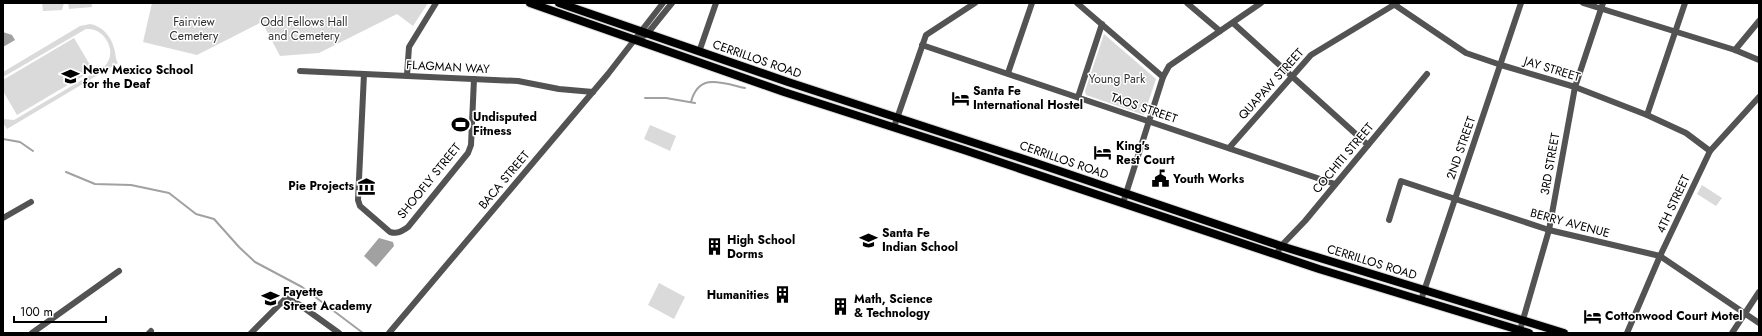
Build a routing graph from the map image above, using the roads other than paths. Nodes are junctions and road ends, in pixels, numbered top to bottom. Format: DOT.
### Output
graph roads {
  1 [pos="436,3"];
  2 [pos="530,3"];
  3 [pos="559,3"];
  4 [pos="663,3"];
  5 [pos="672,3"];
  6 [pos="716,3"];
  7 [pos="975,3"];
  8 [pos="1032,3"];
  9 [pos="1077,3"];
  10 [pos="1187,3"];
  11 [pos="1261,3"];
  12 [pos="1521,3"];
  13 [pos="1583,3"];
  14 [pos="1685,3"];
  15 [pos="1395,4"];
  16 [pos="1602,5"];
  17 [pos="1759,21"];
  18 [pos="1233,23"];
  19 [pos="1102,24"];
  20 [pos="1676,30"];
  21 [pos="1220,31"];
  22 [pos="644,33"];
  23 [pos="635,41"];
  24 [pos="922,45"];
  25 [pos="1735,50"];
  26 [pos="699,52"];
  27 [pos="1759,60"];
  28 [pos="1501,65"];
  29 [pos="300,71"];
  30 [pos="1008,73"];
  31 [pos="364,74"];
  32 [pos="1427,74"];
  33 [pos="407,76"];
  34 [pos="1163,77"];
  35 [pos="1291,77"];
  36 [pos="474,79"];
  37 [pos="1575,87"];
  38 [pos="593,92"];
  39 [pos="1078,97"];
  40 [pos="1759,98"];
  41 [pos="1647,115"];
  42 [pos="897,118"];
  43 [pos="1149,121"];
  44 [pos="894,127"];
  45 [pos="1368,146"];
  46 [pos="1229,148"];
  47 [pos="1710,151"];
  48 [pos="1336,184"];
  49 [pos="1126,193"];
  50 [pos="1455,199"];
  51 [pos="32,202"];
  52 [pos="1123,203"];
  53 [pos="3,218"];
  54 [pos="1389,220"];
  55 [pos="1549,230"];
  56 [pos="1281,246"];
  57 [pos="1276,255"];
  58 [pos="1660,256"];
  59 [pos="119,272"];
  60 [pos="1424,291"];
  61 [pos="1759,292"];
  62 [pos="1421,300"];
  63 [pos="1744,313"];
  64 [pos="1523,320"];
  65 [pos="1759,323"];
  66 [pos="1520,330"];
  67 [pos="32,333"];
  68 [pos="251,333"];
  69 [pos="339,333"];
  70 [pos="389,333"];
  71 [pos="1529,333"];
  72 [pos="1564,333"];
  73 [pos="1627,333"];
  74 [pos="1732,333"];
  1 -- 33 [label="street"];
  2 -- 23 [label="main road, CERRILLOS ROAD"];
  3 -- 22 [label="main road, CERRILLOS ROAD"];
  4 -- 22 [label="street"];
  5 -- 22 [label="street"];
  6 -- 26 [label="street"];
  7 -- 24 [label="street"];
  8 -- 30 [label="street"];
  9 -- 19 [label="street"];
  10 -- 21 [label="street"];
  11 -- 18 [label="street"];
  12 -- 28 [label="street, 2ND STREET"];
  13 -- 16 [label="street"];
  14 -- 20 [label="street"];
  15 -- 28 [label="street, JAY STREET"];
  15 -- 35 [label="street, QUAPAW STREET"];
  16 -- 20 [label="street"];
  16 -- 37 [label="street, 3RD STREET"];
  17 -- 25 [label="street"];
  18 -- 21 [label="street"];
  18 -- 35 [label="street"];
  19 -- 34 [label="street"];
  19 -- 39 [label="street"];
  20 -- 25 [label="street"];
  20 -- 41 [label="street"];
  21 -- 34 [label="street"];
  22 -- 23 [label="street, BACA STREET"];
  22 -- 26 [label="main road, CERRILLOS ROAD"];
  23 -- 38 [label="street, BACA STREET"];
  23 -- 44 [label="main road, CERRILLOS ROAD"];
  24 -- 30 [label="street, TAOS STREET"];
  24 -- 42 [label="street"];
  25 -- 27 [label="street"];
  26 -- 42 [label="main road, CERRILLOS ROAD"];
  28 -- 37 [label="street, JAY STREET"];
  28 -- 50 [label="street, 2ND STREET"];
  29 -- 31 [label="street, FLAGMAN WAY"];
  30 -- 39 [label="street, TAOS STREET"];
  31 -- 33 [label="street, FLAGMAN WAY"];
  31 -- 36 [label="street, SHOOFLY STREET"];
  32 -- 45 [label="street, COCHITI STREET"];
  33 -- 36 [label="street, FLAGMAN WAY"];
  34 -- 43 [label="street"];
  35 -- 45 [label="street"];
  35 -- 46 [label="street, QUAPAW STREET"];
  36 -- 38 [label="street, FLAGMAN WAY"];
  37 -- 41 [label="street, JAY STREET"];
  37 -- 55 [label="street, 3RD STREET"];
  38 -- 70 [label="street, BACA STREET"];
  39 -- 43 [label="street, TAOS STREET"];
  40 -- 47 [label="street, 4TH STREET"];
  41 -- 47 [label="street, JAY STREET"];
  42 -- 44 [label="street"];
  42 -- 49 [label="main road, CERRILLOS ROAD"];
  43 -- 46 [label="street, TAOS STREET"];
  43 -- 49 [label="street"];
  44 -- 52 [label="main road, CERRILLOS ROAD"];
  45 -- 48 [label="street, COCHITI STREET"];
  46 -- 48 [label="street, TAOS STREET"];
  47 -- 58 [label="street, 4TH STREET"];
  48 -- 56 [label="street, COCHITI STREET"];
  49 -- 52 [label="street"];
  49 -- 56 [label="main road, CERRILLOS ROAD"];
  50 -- 54 [label="street, BERRY AVENUE"];
  50 -- 55 [label="street, BERRY AVENUE"];
  50 -- 60 [label="street, 2ND STREET"];
  51 -- 53 [label="street"];
  52 -- 57 [label="main road, CERRILLOS ROAD"];
  55 -- 58 [label="street, BERRY AVENUE"];
  55 -- 64 [label="street, 3RD STREET"];
  56 -- 57 [label="street, COCHITI STREET"];
  56 -- 60 [label="main road, CERRILLOS ROAD"];
  57 -- 62 [label="main road, CERRILLOS ROAD"];
  58 -- 63 [label="street, BERRY AVENUE"];
  58 -- 73 [label="street, 4TH STREET"];
  59 -- 67 [label="street"];
  60 -- 62 [label="street, 2ND STREET"];
  60 -- 64 [label="main road, CERRILLOS ROAD"];
  61 -- 63 [label="street"];
  62 -- 66 [label="main road, CERRILLOS ROAD"];
  63 -- 65 [label="street, BERRY AVENUE"];
  63 -- 74 [label="street"];
  64 -- 66 [label="street, 3RD STREET"];
  64 -- 72 [label="main road, CERRILLOS ROAD"];
  66 -- 71 [label="main road, CERRILLOS ROAD"];
  68 -- 69 [label="street"];
}
